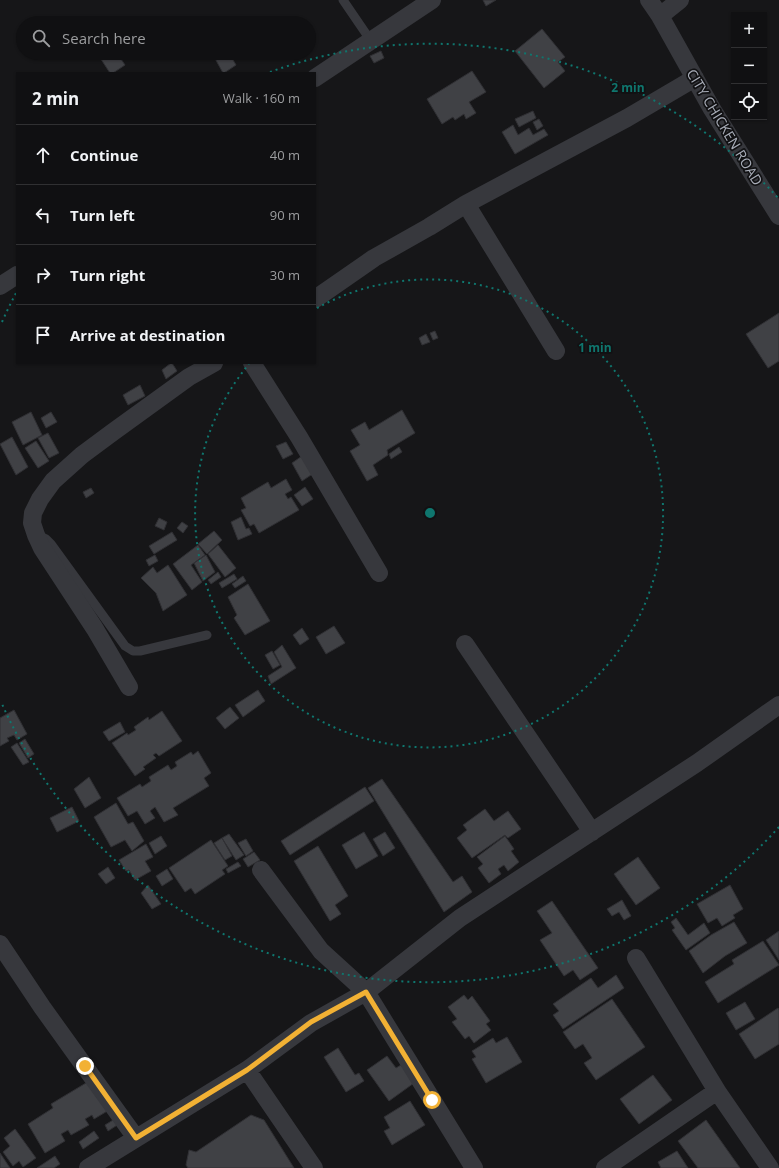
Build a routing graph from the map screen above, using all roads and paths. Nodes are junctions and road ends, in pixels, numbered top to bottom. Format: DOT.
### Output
graph roads {
  1 [pos="343,0"];
  2 [pos="432,0"];
  3 [pos="649,0"];
  4 [pos="680,0"];
  5 [pos="660,16"];
  6 [pos="371,41"];
  7 [pos="316,77"];
  8 [pos="695,78"];
  9 [pos="466,204"];
  10 [pos="779,216"];
  11 [pos="16,275"];
  12 [pos="0,286"];
  13 [pos="316,298"];
  14 [pos="556,351"];
  15 [pos="212,364"];
  16 [pos="253,364"];
  17 [pos="36,534"];
  18 [pos="380,573"];
  19 [pos="207,635"];
  20 [pos="465,644"];
  21 [pos="129,687"];
  22 [pos="777,711"];
  23 [pos="592,832"];
  24 [pos="261,870"];
  25 [pos="0,944"];
  26 [pos="636,958"];
  27 [pos="366,992"];
  28 [pos="247,1070"];
  29 [pos="717,1091"];
  30 [pos="136,1138"];
  31 [pos="88,1168"];
  32 [pos="314,1168"];
  33 [pos="474,1168"];
  34 [pos="605,1168"];
  35 [pos="770,1168"];
  1 -- 6 [label="lane"];
  2 -- 6 [label="street"];
  3 -- 5 [label="street, CITY CHICKEN ROAD"];
  4 -- 5 [label="street"];
  5 -- 8 [label="street, CITY CHICKEN ROAD"];
  6 -- 7 [label="street"];
  8 -- 9 [label="street"];
  8 -- 10 [label="street, CITY CHICKEN ROAD"];
  9 -- 13 [label="street"];
  9 -- 14 [label="street"];
  11 -- 12 [label="street"];
  15 -- 17 [label="street"];
  16 -- 18 [label="street"];
  17 -- 19 [label="lane"];
  17 -- 21 [label="street"];
  20 -- 23 [label="street"];
  22 -- 23 [label="street"];
  23 -- 27 [label="street"];
  24 -- 27 [label="street"];
  25 -- 30 [label="street"];
  26 -- 29 [label="street"];
  27 -- 28 [label="street"];
  27 -- 33 [label="street"];
  28 -- 30 [label="street"];
  28 -- 32 [label="street"];
  29 -- 34 [label="street"];
  29 -- 35 [label="street"];
  30 -- 31 [label="street"];
}
